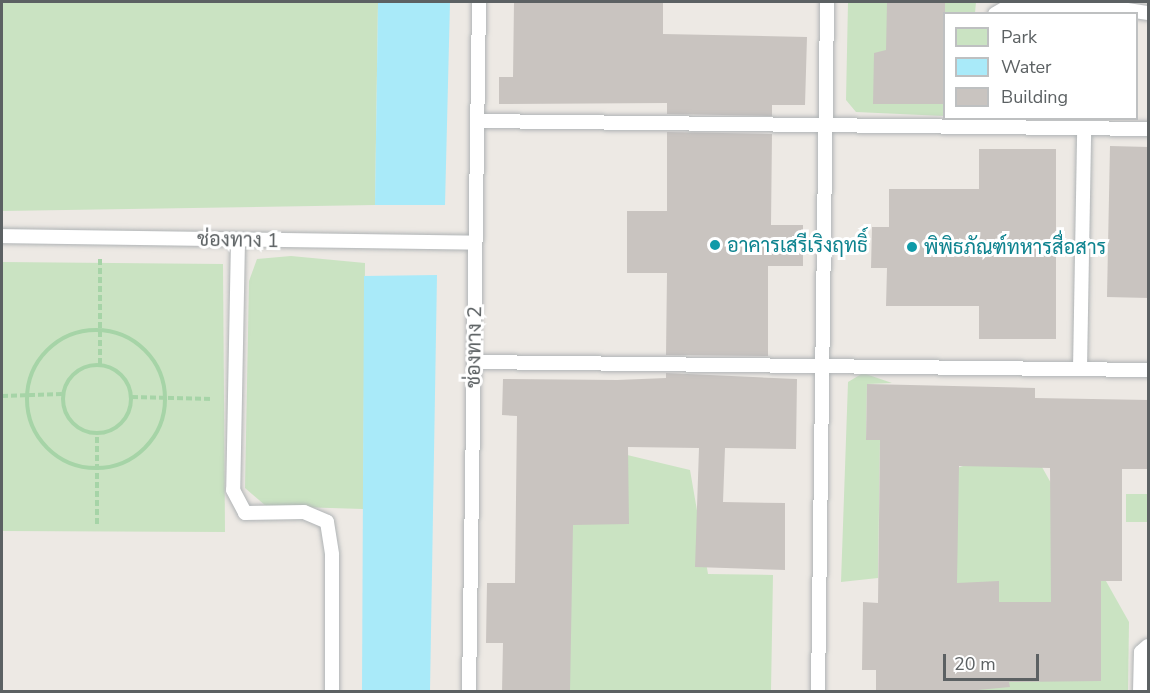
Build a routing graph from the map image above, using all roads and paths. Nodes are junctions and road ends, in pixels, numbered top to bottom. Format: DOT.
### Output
graph roads {
  1 [pos="479,2"];
  2 [pos="827,2"];
  3 [pos="998,12"];
  4 [pos="1149,13"];
  5 [pos="477,121"];
  6 [pos="984,123"];
  7 [pos="826,125"];
  8 [pos="1084,128"];
  9 [pos="1149,129"];
  10 [pos="2,236"];
  11 [pos="99,237"];
  12 [pos="238,240"];
  13 [pos="475,243"];
  14 [pos="100,330"];
  15 [pos="474,362"];
  16 [pos="100,364"];
  17 [pos="823,366"];
  18 [pos="1080,369"];
  19 [pos="1149,370"];
  20 [pos="62,394"];
  21 [pos="28,395"];
  22 [pos="2,396"];
  23 [pos="132,398"];
  24 [pos="166,398"];
  25 [pos="235,400"];
  26 [pos="97,433"];
  27 [pos="97,467"];
  28 [pos="97,524"];
  29 [pos="1149,646"];
  30 [pos="332,692"];
  31 [pos="469,692"];
  32 [pos="818,692"];
  33 [pos="1140,692"];
  1 -- 5 [label="lane, ช่องทาง 2"];
  2 -- 7 [label="lane"];
  3 -- 4 [label="lane"];
  5 -- 7 [label="lane"];
  5 -- 13 [label="lane, ช่องทาง 2"];
  6 -- 7 [label="lane"];
  6 -- 8 [label="lane"];
  7 -- 17 [label="lane"];
  8 -- 9 [label="lane"];
  8 -- 18 [label="lane"];
  10 -- 11 [label="lane, ช่องทาง 1"];
  11 -- 12 [label="lane, ช่องทาง 1"];
  11 -- 14 [label="path"];
  12 -- 13 [label="lane, ช่องทาง 1"];
  12 -- 25 [label="lane"];
  13 -- 15 [label="lane, ช่องทาง 2"];
  14 -- 16 [label="path"];
  14 -- 21 [label="path"];
  14 -- 24 [label="path"];
  15 -- 17 [label="lane"];
  15 -- 31 [label="lane, ช่องทาง 2"];
  16 -- 20 [label="path"];
  16 -- 23 [label="path"];
  17 -- 18 [label="lane"];
  17 -- 32 [label="lane"];
  18 -- 19 [label="lane"];
  20 -- 21 [label="path"];
  20 -- 26 [label="path"];
  21 -- 22 [label="path"];
  21 -- 27 [label="path"];
  23 -- 24 [label="path"];
  23 -- 26 [label="path"];
  24 -- 25 [label="path"];
  24 -- 27 [label="path"];
  25 -- 30 [label="lane"];
  26 -- 27 [label="path"];
  27 -- 28 [label="path"];
  29 -- 33 [label="lane"];
}
